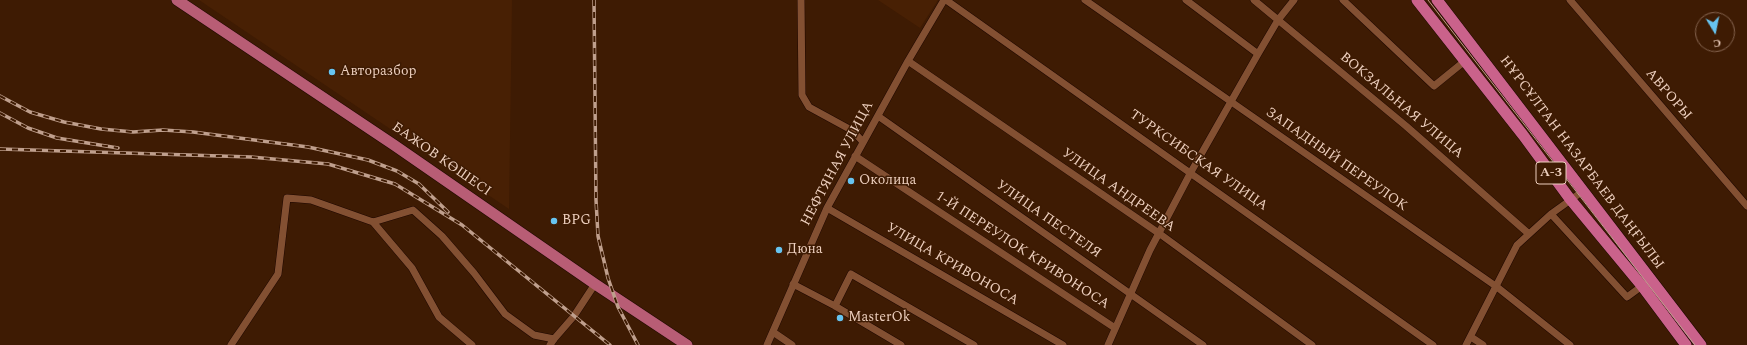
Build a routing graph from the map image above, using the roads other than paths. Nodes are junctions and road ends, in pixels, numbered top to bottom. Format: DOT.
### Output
graph roads {
  1 [pos="177,0"];
  2 [pos="802,0"];
  3 [pos="945,0"];
  4 [pos="1085,0"];
  5 [pos="1186,0"];
  6 [pos="1254,0"];
  7 [pos="1294,0"];
  8 [pos="1343,0"];
  9 [pos="1417,0"];
  10 [pos="1437,0"];
  11 [pos="1570,0"];
  12 [pos="1278,20"];
  13 [pos="1258,54"];
  14 [pos="1466,60"];
  15 [pos="908,61"];
  16 [pos="1230,102"];
  17 [pos="878,116"];
  18 [pos="863,142"];
  19 [pos="855,156"];
  20 [pos="1191,172"];
  21 [pos="1583,191"];
  22 [pos="1570,199"];
  23 [pos="1747,206"];
  24 [pos="827,208"];
  25 [pos="1551,214"];
  26 [pos="372,222"];
  27 [pos="1160,234"];
  28 [pos="1529,234"];
  29 [pos="595,284"];
  30 [pos="793,284"];
  31 [pos="1642,286"];
  32 [pos="1497,287"];
  33 [pos="1131,294"];
  34 [pos="834,306"];
  35 [pos="1115,328"];
  36 [pos="773,332"];
  37 [pos="1471,336"];
  38 [pos="552,342"];
  39 [pos="231,345"];
  40 [pos="472,345"];
  41 [pos="687,345"];
  42 [pos="767,345"];
  43 [pos="792,345"];
  44 [pos="900,345"];
  45 [pos="974,345"];
  46 [pos="1063,345"];
  47 [pos="1108,345"];
  48 [pos="1203,345"];
  49 [pos="1312,345"];
  50 [pos="1433,345"];
  51 [pos="1466,345"];
  52 [pos="1483,345"];
  53 [pos="1570,345"];
  54 [pos="1686,345"];
  55 [pos="1701,345"];
  1 -- 29 [label="main road, БАЖОВ КӨШЕСІ"];
  2 -- 18 [label="street"];
  3 -- 15 [label="street, НЕФТЯНАЯ УЛИЦА"];
  3 -- 20 [label="street, ТУРКСИБСКАЯ УЛИЦА"];
  4 -- 16 [label="street, ЗАПАДНЫЙ ПЕРЕУЛОК"];
  5 -- 13 [label="street"];
  6 -- 12 [label="street, ВОКЗАЛЬНАЯ УЛИЦА"];
  7 -- 12 [label="street"];
  8 -- 14 [label="street"];
  9 -- 14 [label="highway, НҰРСҰЛТАН НАЗАРБАЕВ ДАҢҒЫЛЫ / А-3"];
  10 -- 21 [label="highway, НҰРСҰЛТАН НАЗАРБАЕВ ДАҢҒЫЛЫ"];
  11 -- 23 [label="street, АВРОРЫ"];
  12 -- 13 [label="street"];
  12 -- 28 [label="street, ВОКЗАЛЬНАЯ УЛИЦА"];
  13 -- 16 [label="street"];
  14 -- 22 [label="highway, НҰРСҰЛТАН НАЗАРБАЕВ ДАҢҒЫЛЫ / А-3"];
  15 -- 17 [label="street, НЕФТЯНАЯ УЛИЦА"];
  15 -- 27 [label="street, УЛИЦА АНДРЕЕВА"];
  16 -- 20 [label="street"];
  16 -- 32 [label="street, ЗАПАДНЫЙ ПЕРЕУЛОК"];
  17 -- 18 [label="street, НЕФТЯНАЯ УЛИЦА"];
  17 -- 33 [label="street, УЛИЦА ПЕСТЕЛЯ"];
  18 -- 19 [label="street, НЕФТЯНАЯ УЛИЦА"];
  19 -- 24 [label="street, НЕФТЯНАЯ УЛИЦА"];
  19 -- 35 [label="street, 1-Й ПЕРЕУЛОК КРИВОНОСА"];
  20 -- 27 [label="street"];
  20 -- 50 [label="street, ТУРКСИБСКАЯ УЛИЦА"];
  21 -- 22 [label="street"];
  21 -- 55 [label="highway, НҰРСҰЛТАН НАЗАРБАЕВ ДАҢҒЫЛЫ"];
  22 -- 25 [label="street"];
  22 -- 31 [label="highway, НҰРСҰЛТАН НАЗАРБАЕВ ДАҢҒЫЛЫ / А-3"];
  24 -- 30 [label="street, НЕФТЯНАЯ УЛИЦА"];
  24 -- 46 [label="street, УЛИЦА КРИВОНОСА"];
  25 -- 28 [label="street"];
  25 -- 31 [label="street"];
  26 -- 38 [label="street"];
  26 -- 39 [label="street"];
  26 -- 40 [label="street"];
  27 -- 33 [label="street"];
  27 -- 49 [label="street, УЛИЦА АНДРЕЕВА"];
  28 -- 32 [label="street"];
  29 -- 38 [label="street"];
  29 -- 41 [label="main road, БАЖОВ КӨШЕСІ"];
  30 -- 34 [label="street"];
  30 -- 36 [label="street, НЕФТЯНАЯ УЛИЦА"];
  31 -- 54 [label="highway, НҰРСҰЛТАН НАЗАРБАЕВ ДАҢҒЫЛЫ / А-3"];
  32 -- 37 [label="street"];
  32 -- 53 [label="street, ЗАПАДНЫЙ ПЕРЕУЛОК"];
  33 -- 35 [label="street"];
  33 -- 48 [label="street, УЛИЦА ПЕСТЕЛЯ"];
  34 -- 44 [label="street"];
  34 -- 45 [label="street"];
  35 -- 47 [label="street"];
  36 -- 42 [label="street, НЕФТЯНАЯ УЛИЦА"];
  36 -- 43 [label="street"];
  37 -- 51 [label="street"];
  37 -- 52 [label="street"];
}
